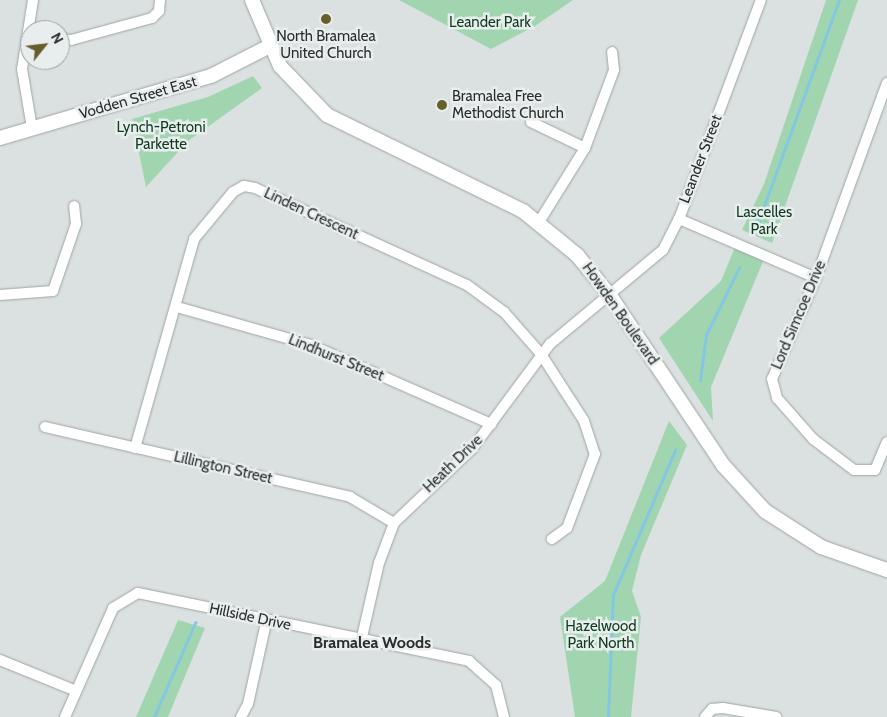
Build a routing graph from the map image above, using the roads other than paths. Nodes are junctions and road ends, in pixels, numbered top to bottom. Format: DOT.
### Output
graph roads {
  1 [pos="33,0"];
  2 [pos="160,0"];
  3 [pos="252,0"];
  4 [pos="761,0"];
  5 [pos="30,20"];
  6 [pos="70,40"];
  7 [pos="270,46"];
  8 [pos="612,52"];
  9 [pos="25,70"];
  10 [pos="887,83"];
  11 [pos="531,122"];
  12 [pos="32,128"];
  13 [pos="0,138"];
  14 [pos="585,148"];
  15 [pos="74,206"];
  16 [pos="679,219"];
  17 [pos="539,222"];
  18 [pos="816,278"];
  19 [pos="0,295"];
  20 [pos="611,297"];
  21 [pos="176,306"];
  22 [pos="541,354"];
  23 [pos="491,424"];
  24 [pos="45,427"];
  25 [pos="887,442"];
  26 [pos="135,448"];
  27 [pos="394,523"];
  28 [pos="552,539"];
  29 [pos="887,570"];
  30 [pos="266,622"];
  31 [pos="362,637"];
  32 [pos="0,660"];
  33 [pos="76,691"];
  34 [pos="65,717"];
  35 [pos="241,717"];
  36 [pos="504,717"];
  37 [pos="705,717"];
  38 [pos="776,717"];
  1 -- 5 [label="street"];
  2 -- 6 [label="street"];
  3 -- 7 [label="street, Howden Boulevard"];
  4 -- 16 [label="street, Leander Street"];
  7 -- 12 [label="street, Vodden Street East"];
  7 -- 17 [label="street, Howden Boulevard"];
  8 -- 14 [label="street"];
  9 -- 12 [label="street"];
  10 -- 18 [label="street, Lord Simcoe Drive"];
  11 -- 14 [label="street"];
  12 -- 13 [label="street, Vodden Street East"];
  14 -- 17 [label="street"];
  15 -- 19 [label="street"];
  16 -- 18 [label="street"];
  16 -- 20 [label="street, Leander Street"];
  17 -- 20 [label="street, Howden Boulevard"];
  18 -- 25 [label="street, Lord Simcoe Drive"];
  20 -- 22 [label="street, Heath Drive"];
  20 -- 29 [label="street, Howden Boulevard"];
  21 -- 22 [label="street, Linden Crescent"];
  21 -- 23 [label="street, Lindhurst Street"];
  21 -- 26 [label="street, Linden Crescent"];
  22 -- 23 [label="street, Heath Drive"];
  22 -- 28 [label="street"];
  23 -- 27 [label="street, Heath Drive"];
  24 -- 26 [label="street, Lillington Street"];
  26 -- 27 [label="street, Lillington Street"];
  27 -- 31 [label="street, Heath Drive"];
  30 -- 31 [label="street, Hillside Drive"];
  30 -- 33 [label="street, Hillside Drive"];
  30 -- 35 [label="street"];
  31 -- 36 [label="street, Hillside Drive"];
  32 -- 33 [label="street"];
  33 -- 34 [label="street, Hillside Drive"];
  37 -- 38 [label="street"];
}
